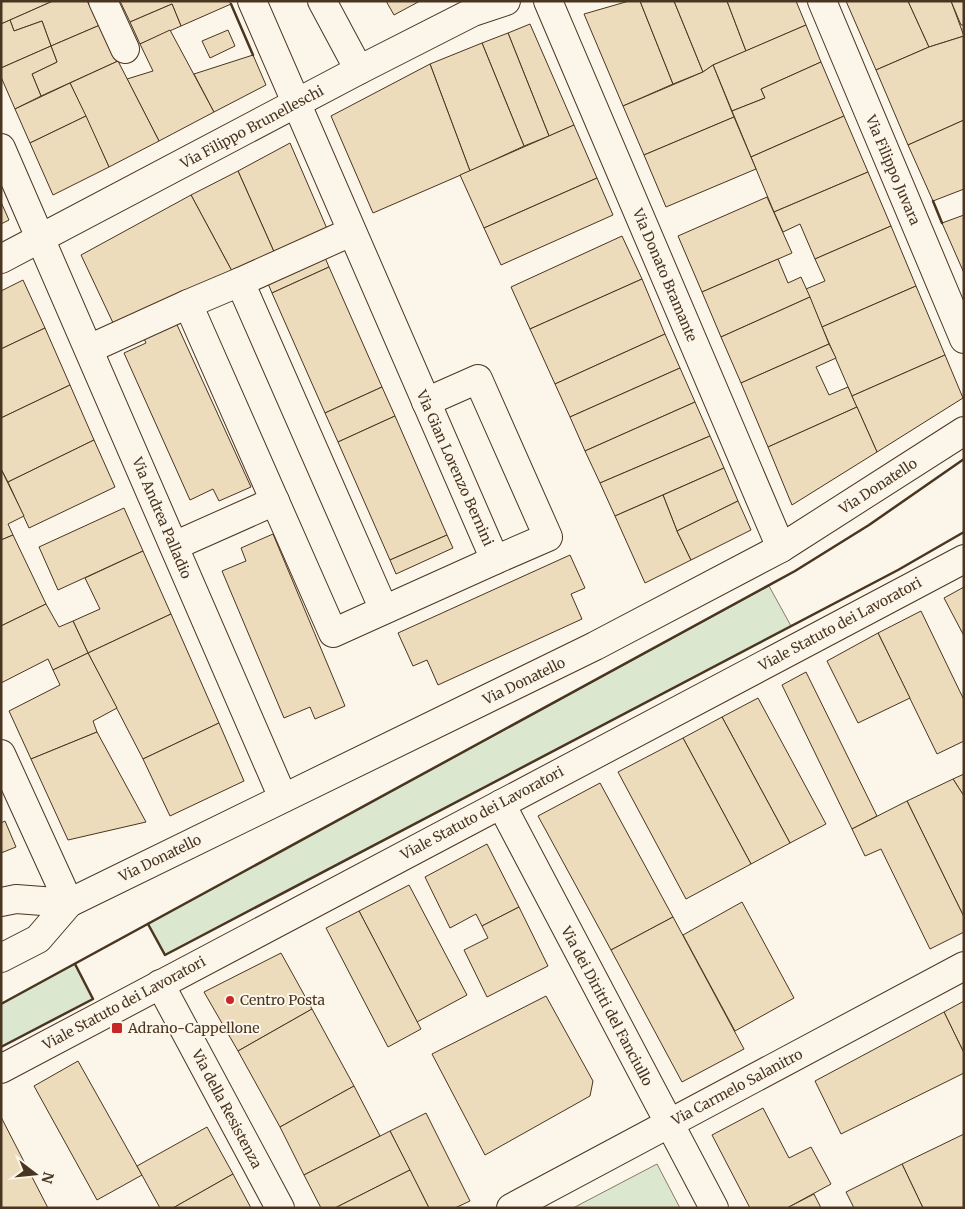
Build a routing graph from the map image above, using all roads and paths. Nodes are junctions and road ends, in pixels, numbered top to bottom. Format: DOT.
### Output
graph roads {
  1 [pos="103,1"];
  2 [pos="252,1"];
  3 [pos="322,1"];
  4 [pos="506,1"];
  5 [pos="548,1"];
  6 [pos="822,1"];
  7 [pos="472,7"];
  8 [pos="125,49"];
  9 [pos="359,70"];
  10 [pos="295,104"];
  11 [pos="1,148"];
  12 [pos="351,232"];
  13 [pos="41,239"];
  14 [pos="1,259"];
  15 [pos="240,282"];
  16 [pos="188,304"];
  17 [pos="964,339"];
  18 [pos="89,349"];
  19 [pos="426,402"];
  20 [pos="964,432"];
  21 [pos="275,501"];
  22 [pos="174,546"];
  23 [pos="781,548"];
  24 [pos="964,559"];
  25 [pos="495,560"];
  26 [pos="384,610"];
  27 [pos="1,754"];
  28 [pos="284,798"];
  29 [pos="501,804"];
  30 [pos="1,902"];
  31 [pos="69,903"];
  32 [pos="1,958"];
  33 [pos="964,966"];
  34 [pos="160,984"];
  35 [pos="1,1069"];
  36 [pos="669,1124"];
  37 [pos="280,1208"];
  38 [pos="511,1208"];
  39 [pos="714,1208"];
  1 -- 8 [label="street"];
  2 -- 10 [label="street, Via Gian Lorenzo Bernini"];
  3 -- 9 [label="street"];
  4 -- 7 [label="street, Via Filippo Brunelleschi"];
  5 -- 23 [label="street, Via Donato Bramante"];
  6 -- 17 [label="street, Via Filippo Juvara"];
  7 -- 9 [label="street, Via Filippo Brunelleschi"];
  9 -- 10 [label="street, Via Filippo Brunelleschi"];
  10 -- 12 [label="street, Via Gian Lorenzo Bernini"];
  10 -- 13 [label="street, Via Filippo Brunelleschi"];
  11 -- 13 [label="street, Via Andrea Palladio"];
  12 -- 15 [label="street"];
  12 -- 19 [label="street, Via Gian Lorenzo Bernini"];
  13 -- 14 [label="street, Via Filippo Brunelleschi"];
  13 -- 18 [label="street, Via Andrea Palladio"];
  15 -- 16 [label="street"];
  15 -- 26 [label="street"];
  16 -- 18 [label="street"];
  16 -- 21 [label="street, Via Gian Lorenzo Bernini"];
  18 -- 22 [label="street, Via Andrea Palladio"];
  19 -- 25 [label="street, Via Gian Lorenzo Bernini"];
  19 -- 25 [label="street"];
  20 -- 23 [label="street, Via Donatello"];
  21 -- 22 [label="street"];
  21 -- 26 [label="street, Via Gian Lorenzo Bernini"];
  22 -- 28 [label="street, Via Andrea Palladio"];
  23 -- 28 [label="street, Via Donatello"];
  24 -- 29 [label="street, Viale Statuto dei Lavoratori"];
  25 -- 26 [label="street, Via Gian Lorenzo Bernini"];
  27 -- 31 [label="street"];
  28 -- 31 [label="street, Via Donatello"];
  29 -- 34 [label="street, Viale Statuto dei Lavoratori"];
  29 -- 36 [label="street, Via dei Diritti del Fanciullo"];
  30 -- 31 [label="street"];
  31 -- 32 [label="street"];
  33 -- 36 [label="street, Via Carmelo Salanitro"];
  34 -- 35 [label="street, Viale Statuto dei Lavoratori"];
  34 -- 37 [label="street, Via della Resistenza"];
  36 -- 38 [label="street, Via Carmelo Salanitro"];
  36 -- 39 [label="street, Via dei Diritti del Fanciullo"];
}
